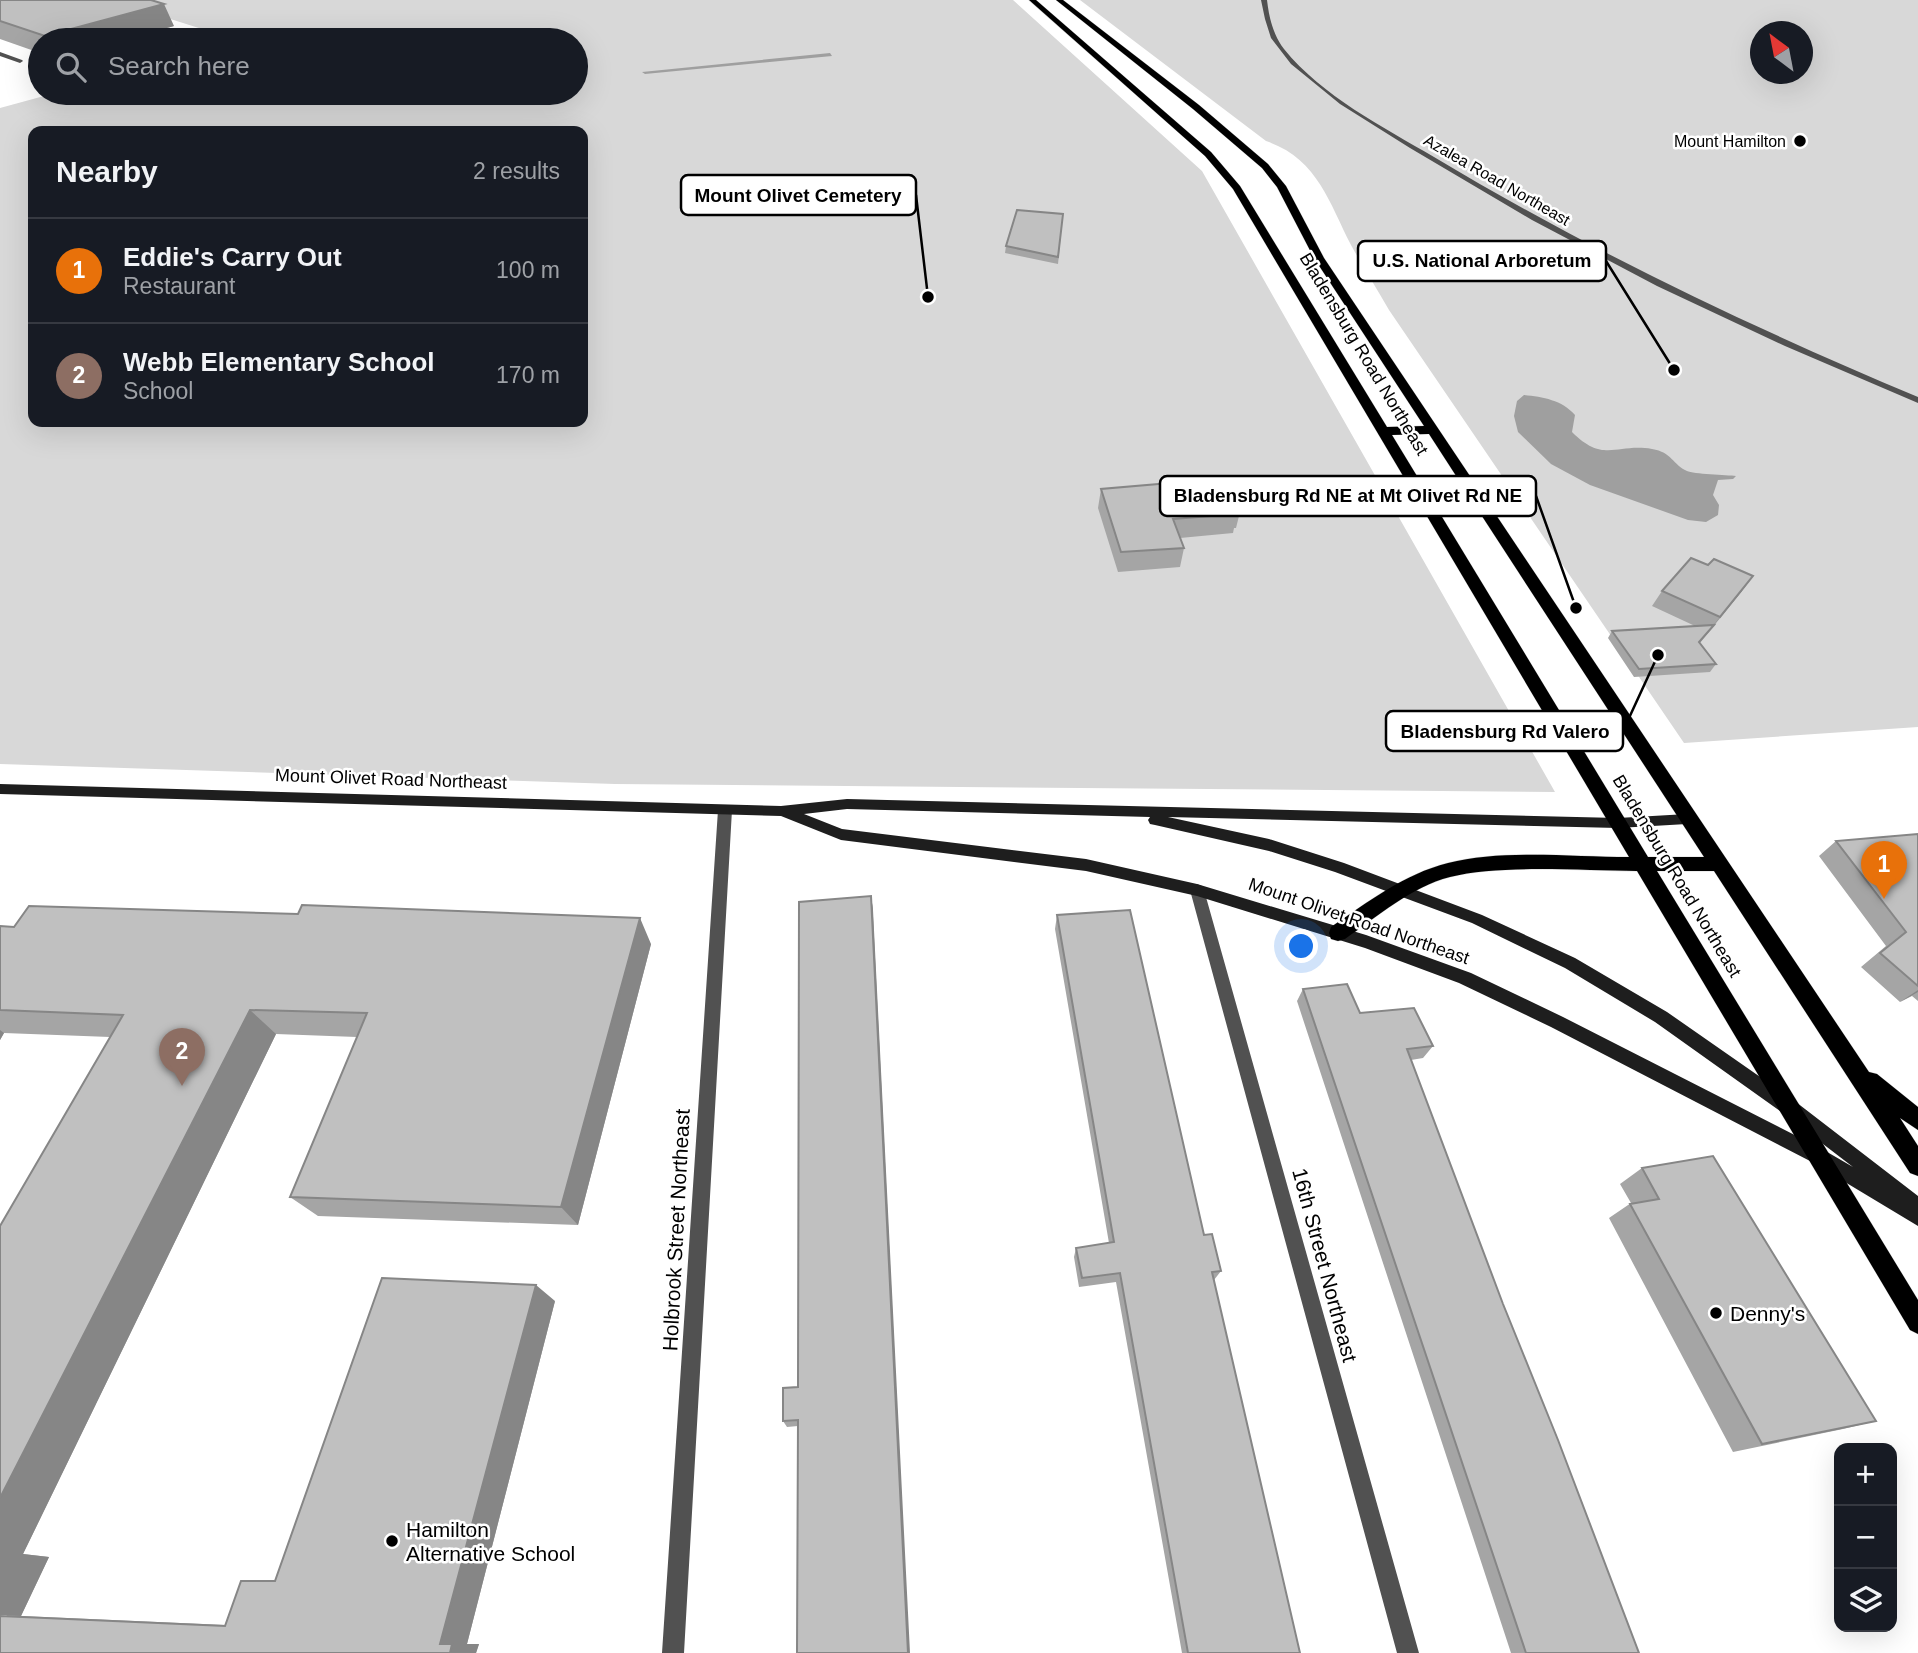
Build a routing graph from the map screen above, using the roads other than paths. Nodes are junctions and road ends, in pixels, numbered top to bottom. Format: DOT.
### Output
graph roads {
  1 [pos="1032,0"];
  2 [pos="1059,0"];
  3 [pos="1264,0"];
  4 [pos="0,54"];
  5 [pos="0,66"];
  6 [pos="1918,400"];
  7 [pos="1432,430"];
  8 [pos="1385,431"];
  9 [pos="1482,506"];
  10 [pos="1430,508"];
  11 [pos="0,789"];
  12 [pos="725,810"];
  13 [pos="781,811"];
  14 [pos="1122,813"];
  15 [pos="1687,819"];
  16 [pos="1618,823"];
  17 [pos="1717,864"];
  18 [pos="1645,866"];
  19 [pos="1402,889"];
  20 [pos="1197,890"];
  21 [pos="1338,933"];
  22 [pos="1856,1070"];
  23 [pos="1786,1105"];
  24 [pos="1918,1120"];
  25 [pos="1816,1156"];
  26 [pos="1918,1165"];
  27 [pos="1918,1208"];
  28 [pos="1918,1217"];
  29 [pos="1918,1322"];
  30 [pos="673,1653"];
  31 [pos="1408,1653"];
  1 -- 8 [label="main road, Bladensburg Road Northeast"];
  2 -- 7 [label="main road, Bladensburg Road Northeast"];
  3 -- 6 [label="street, Azalea Road Northeast"];
  4 -- 5 [label="street"];
  7 -- 8 [label="main road"];
  7 -- 9 [label="main road, Bladensburg Road Northeast"];
  8 -- 10 [label="main road, Bladensburg Road Northeast"];
  9 -- 10 [label="main road"];
  9 -- 15 [label="main road, Bladensburg Road Northeast"];
  10 -- 16 [label="main road, Bladensburg Road Northeast"];
  11 -- 12 [label="main road, Mount Olivet Road Northeast"];
  12 -- 13 [label="main road, Mount Olivet Road Northeast"];
  12 -- 30 [label="street, Holbrook Street Northeast"];
  13 -- 14 [label="main road, Mount Olivet Road Northeast"];
  13 -- 20 [label="main road, Mount Olivet Road Northeast"];
  14 -- 16 [label="main road, Mount Olivet Road Northeast"];
  14 -- 19 [label="main road, Mount Olivet Road Northeast"];
  15 -- 16 [label="main road, Mount Olivet Road Northeast"];
  15 -- 17 [label="main road, Bladensburg Road Northeast"];
  16 -- 18 [label="main road, Bladensburg Road Northeast"];
  17 -- 18 [label="main road"];
  17 -- 22 [label="main road, Bladensburg Road Northeast"];
  18 -- 19 [label="main road"];
  18 -- 23 [label="main road, Bladensburg Road Northeast"];
  19 -- 21 [label="main road"];
  19 -- 23 [label="main road, Mount Olivet Road Northeast"];
  20 -- 21 [label="main road, Mount Olivet Road Northeast"];
  20 -- 31 [label="street, 16th Street Northeast"];
  21 -- 25 [label="main road, Mount Olivet Road Northeast"];
  22 -- 24 [label="main road"];
  22 -- 26 [label="main road, Bladensburg Road Northeast"];
  23 -- 25 [label="main road, Bladensburg Road Northeast"];
  23 -- 27 [label="main road, Mount Olivet Road Northeast"];
  25 -- 28 [label="main road, Mount Olivet Road Northeast"];
  25 -- 29 [label="main road, Bladensburg Road Northeast"];
}
